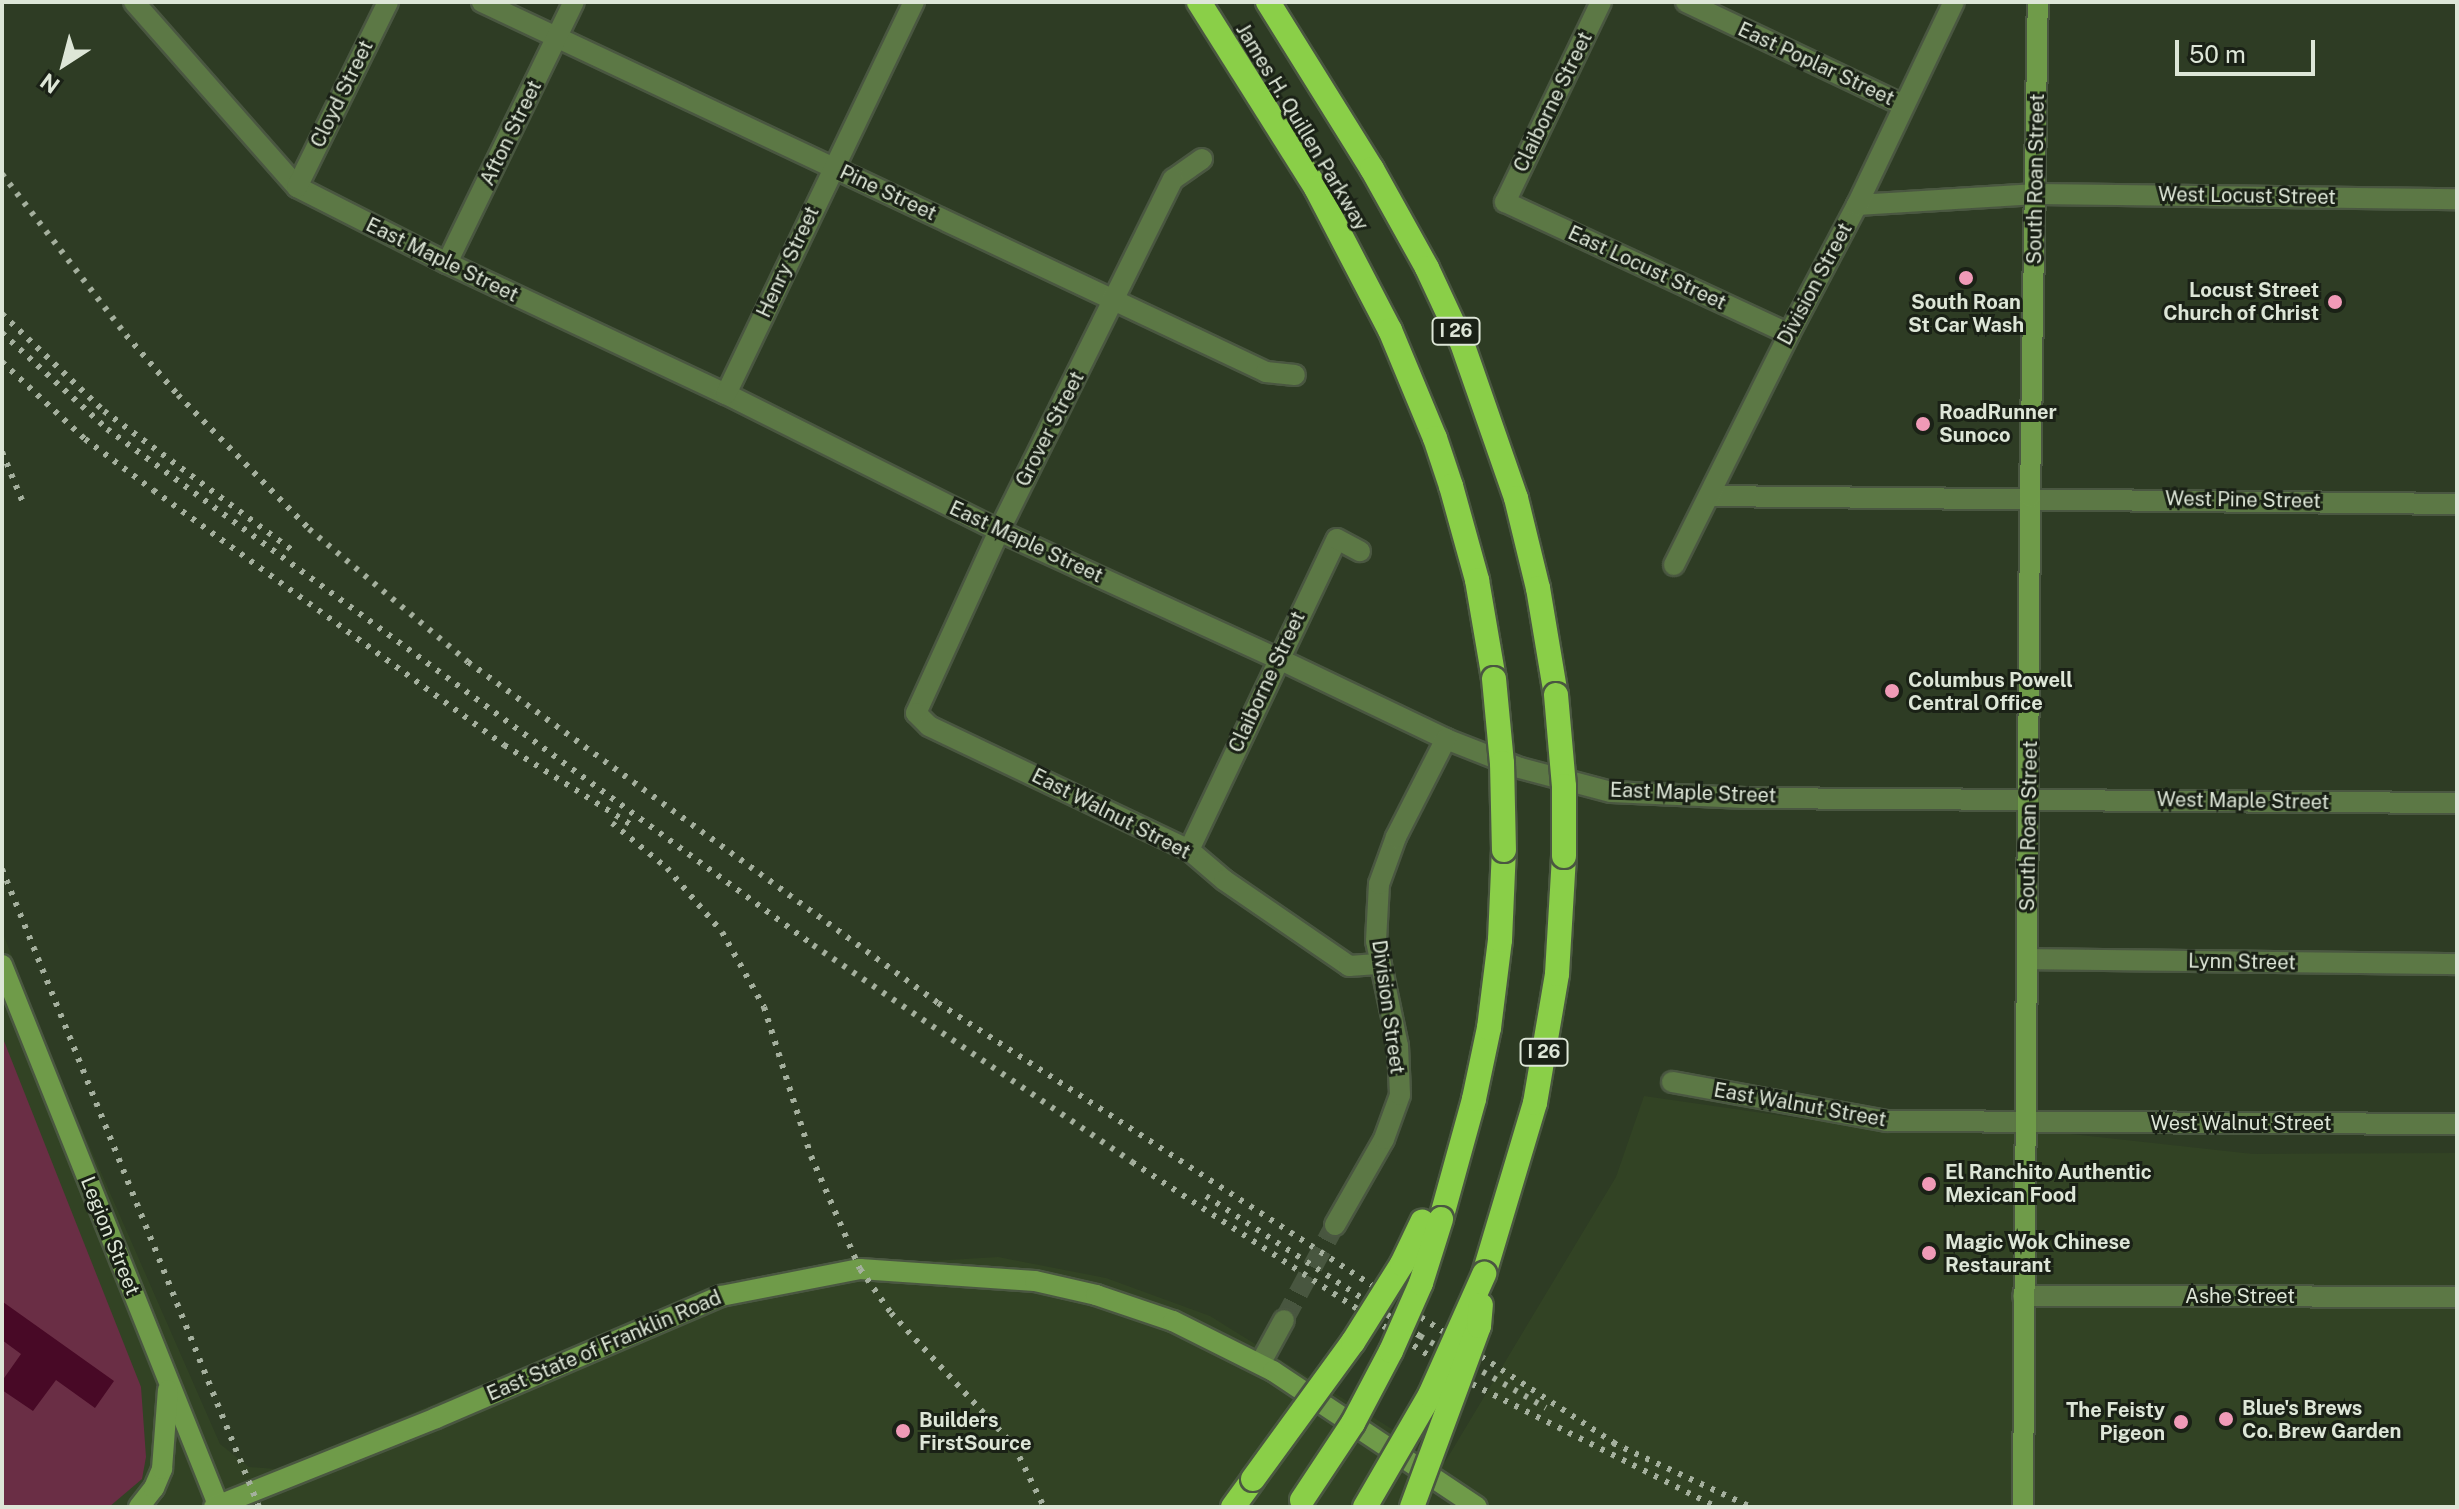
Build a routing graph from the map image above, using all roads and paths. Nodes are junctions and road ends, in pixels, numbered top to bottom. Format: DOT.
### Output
graph roads {
  1 [pos="134,2"];
  2 [pos="388,2"];
  3 [pos="482,2"];
  4 [pos="574,2"];
  5 [pos="914,2"];
  6 [pos="1199,2"];
  7 [pos="1268,2"];
  8 [pos="1601,2"];
  9 [pos="1686,2"];
  10 [pos="1954,2"];
  11 [pos="2038,2"];
  12 [pos="557,38"];
  13 [pos="1903,105"];
  14 [pos="1202,159"];
  15 [pos="833,167"];
  16 [pos="297,187"];
  17 [pos="2037,194"];
  18 [pos="2457,199"];
  19 [pos="1505,202"];
  20 [pos="1857,205"];
  21 [pos="447,263"];
  22 [pos="1114,301"];
  23 [pos="1789,334"];
  24 [pos="1295,375"];
  25 [pos="726,394"];
  26 [pos="1709,496"];
  27 [pos="2030,497"];
  28 [pos="2457,504"];
  29 [pos="999,531"];
  30 [pos="1360,551"];
  31 [pos="1674,565"];
  32 [pos="1277,658"];
  33 [pos="916,713"];
  34 [pos="1446,739"];
  35 [pos="2030,799"];
  36 [pos="2457,803"];
  37 [pos="1189,850"];
  38 [pos="2028,959"];
  39 [pos="1381,964"];
  40 [pos="2457,964"];
  41 [pos="2,965"];
  42 [pos="1672,1082"];
  43 [pos="2025,1122"];
  44 [pos="2457,1124"];
  45 [pos="1431,1220"];
  46 [pos="1335,1225"];
  47 [pos="1484,1274"];
  48 [pos="2023,1296"];
  49 [pos="2457,1297"];
  50 [pos="1284,1320"];
  51 [pos="1260,1364"];
  52 [pos="168,1382"];
  53 [pos="1300,1503"];
  54 [pos="217,1506"];
  55 [pos="139,1507"];
  56 [pos="1233,1507"];
  57 [pos="1365,1507"];
  58 [pos="1412,1507"];
  59 [pos="1477,1507"];
  60 [pos="2023,1507"];
  1 -- 16 [label="street, East Maple Street"];
  2 -- 16 [label="street, Cloyd Street"];
  3 -- 12 [label="street, Pine Street"];
  4 -- 12 [label="street, Afton Street"];
  5 -- 15 [label="street, Henry Street"];
  6 -- 45 [label="highway, James H. Quillen Parkway, bridge"];
  7 -- 47 [label="highway, James H. Quillen Parkway / I 26, bridge"];
  8 -- 19 [label="street, Claiborne Street"];
  9 -- 13 [label="street, East Poplar Street"];
  10 -- 13 [label="street, Division Street"];
  11 -- 17 [label="main road, South Roan Street"];
  12 -- 15 [label="street, Pine Street"];
  12 -- 21 [label="street, Afton Street"];
  13 -- 20 [label="street, Division Street"];
  14 -- 22 [label="street, Grover Street"];
  15 -- 22 [label="street, Pine Street"];
  15 -- 25 [label="street, Henry Street"];
  16 -- 21 [label="street, East Maple Street"];
  17 -- 18 [label="street, West Locust Street"];
  17 -- 20 [label="street"];
  17 -- 27 [label="main road, South Roan Street"];
  19 -- 23 [label="street, East Locust Street"];
  20 -- 23 [label="street, Division Street"];
  21 -- 25 [label="street, East Maple Street"];
  22 -- 24 [label="street, Pine Street"];
  22 -- 29 [label="street, Grover Street"];
  23 -- 26 [label="street, Division Street"];
  25 -- 29 [label="street, East Maple Street"];
  26 -- 27 [label="street, West Pine Street"];
  26 -- 31 [label="street, Division Street"];
  27 -- 28 [label="street, West Pine Street"];
  27 -- 35 [label="main road, South Roan Street"];
  29 -- 32 [label="street, East Maple Street"];
  29 -- 33 [label="street, Grover Street"];
  30 -- 32 [label="street, Claiborne Street"];
  32 -- 34 [label="street, East Maple Street"];
  32 -- 37 [label="street, Claiborne Street"];
  33 -- 37 [label="street, East Walnut Street"];
  34 -- 35 [label="street, East Maple Street"];
  34 -- 39 [label="street, Division Street"];
  35 -- 36 [label="street, West Maple Street"];
  35 -- 38 [label="main road, South Roan Street"];
  37 -- 39 [label="street, East Walnut Street"];
  38 -- 40 [label="street, Lynn Street"];
  38 -- 43 [label="main road, South Roan Street"];
  39 -- 46 [label="street, Division Street"];
  41 -- 52 [label="main road, Legion Street"];
  42 -- 43 [label="street, East Walnut Street"];
  43 -- 44 [label="street, West Walnut Street"];
  43 -- 48 [label="main road, South Roan Street"];
  45 -- 53 [label="highway, bridge"];
  45 -- 56 [label="highway, bridge"];
  47 -- 57 [label="highway, James H. Quillen Parkway / I 26, bridge"];
  47 -- 58 [label="highway, bridge"];
  48 -- 49 [label="street, Ashe Street"];
  48 -- 60 [label="main road, South Roan Street"];
  50 -- 51 [label="street"];
  51 -- 54 [label="main road, East State of Franklin Road"];
  51 -- 59 [label="main road, East State of Franklin Road"];
  52 -- 54 [label="main road, Legion Street"];
  52 -- 55 [label="main road"];
}
